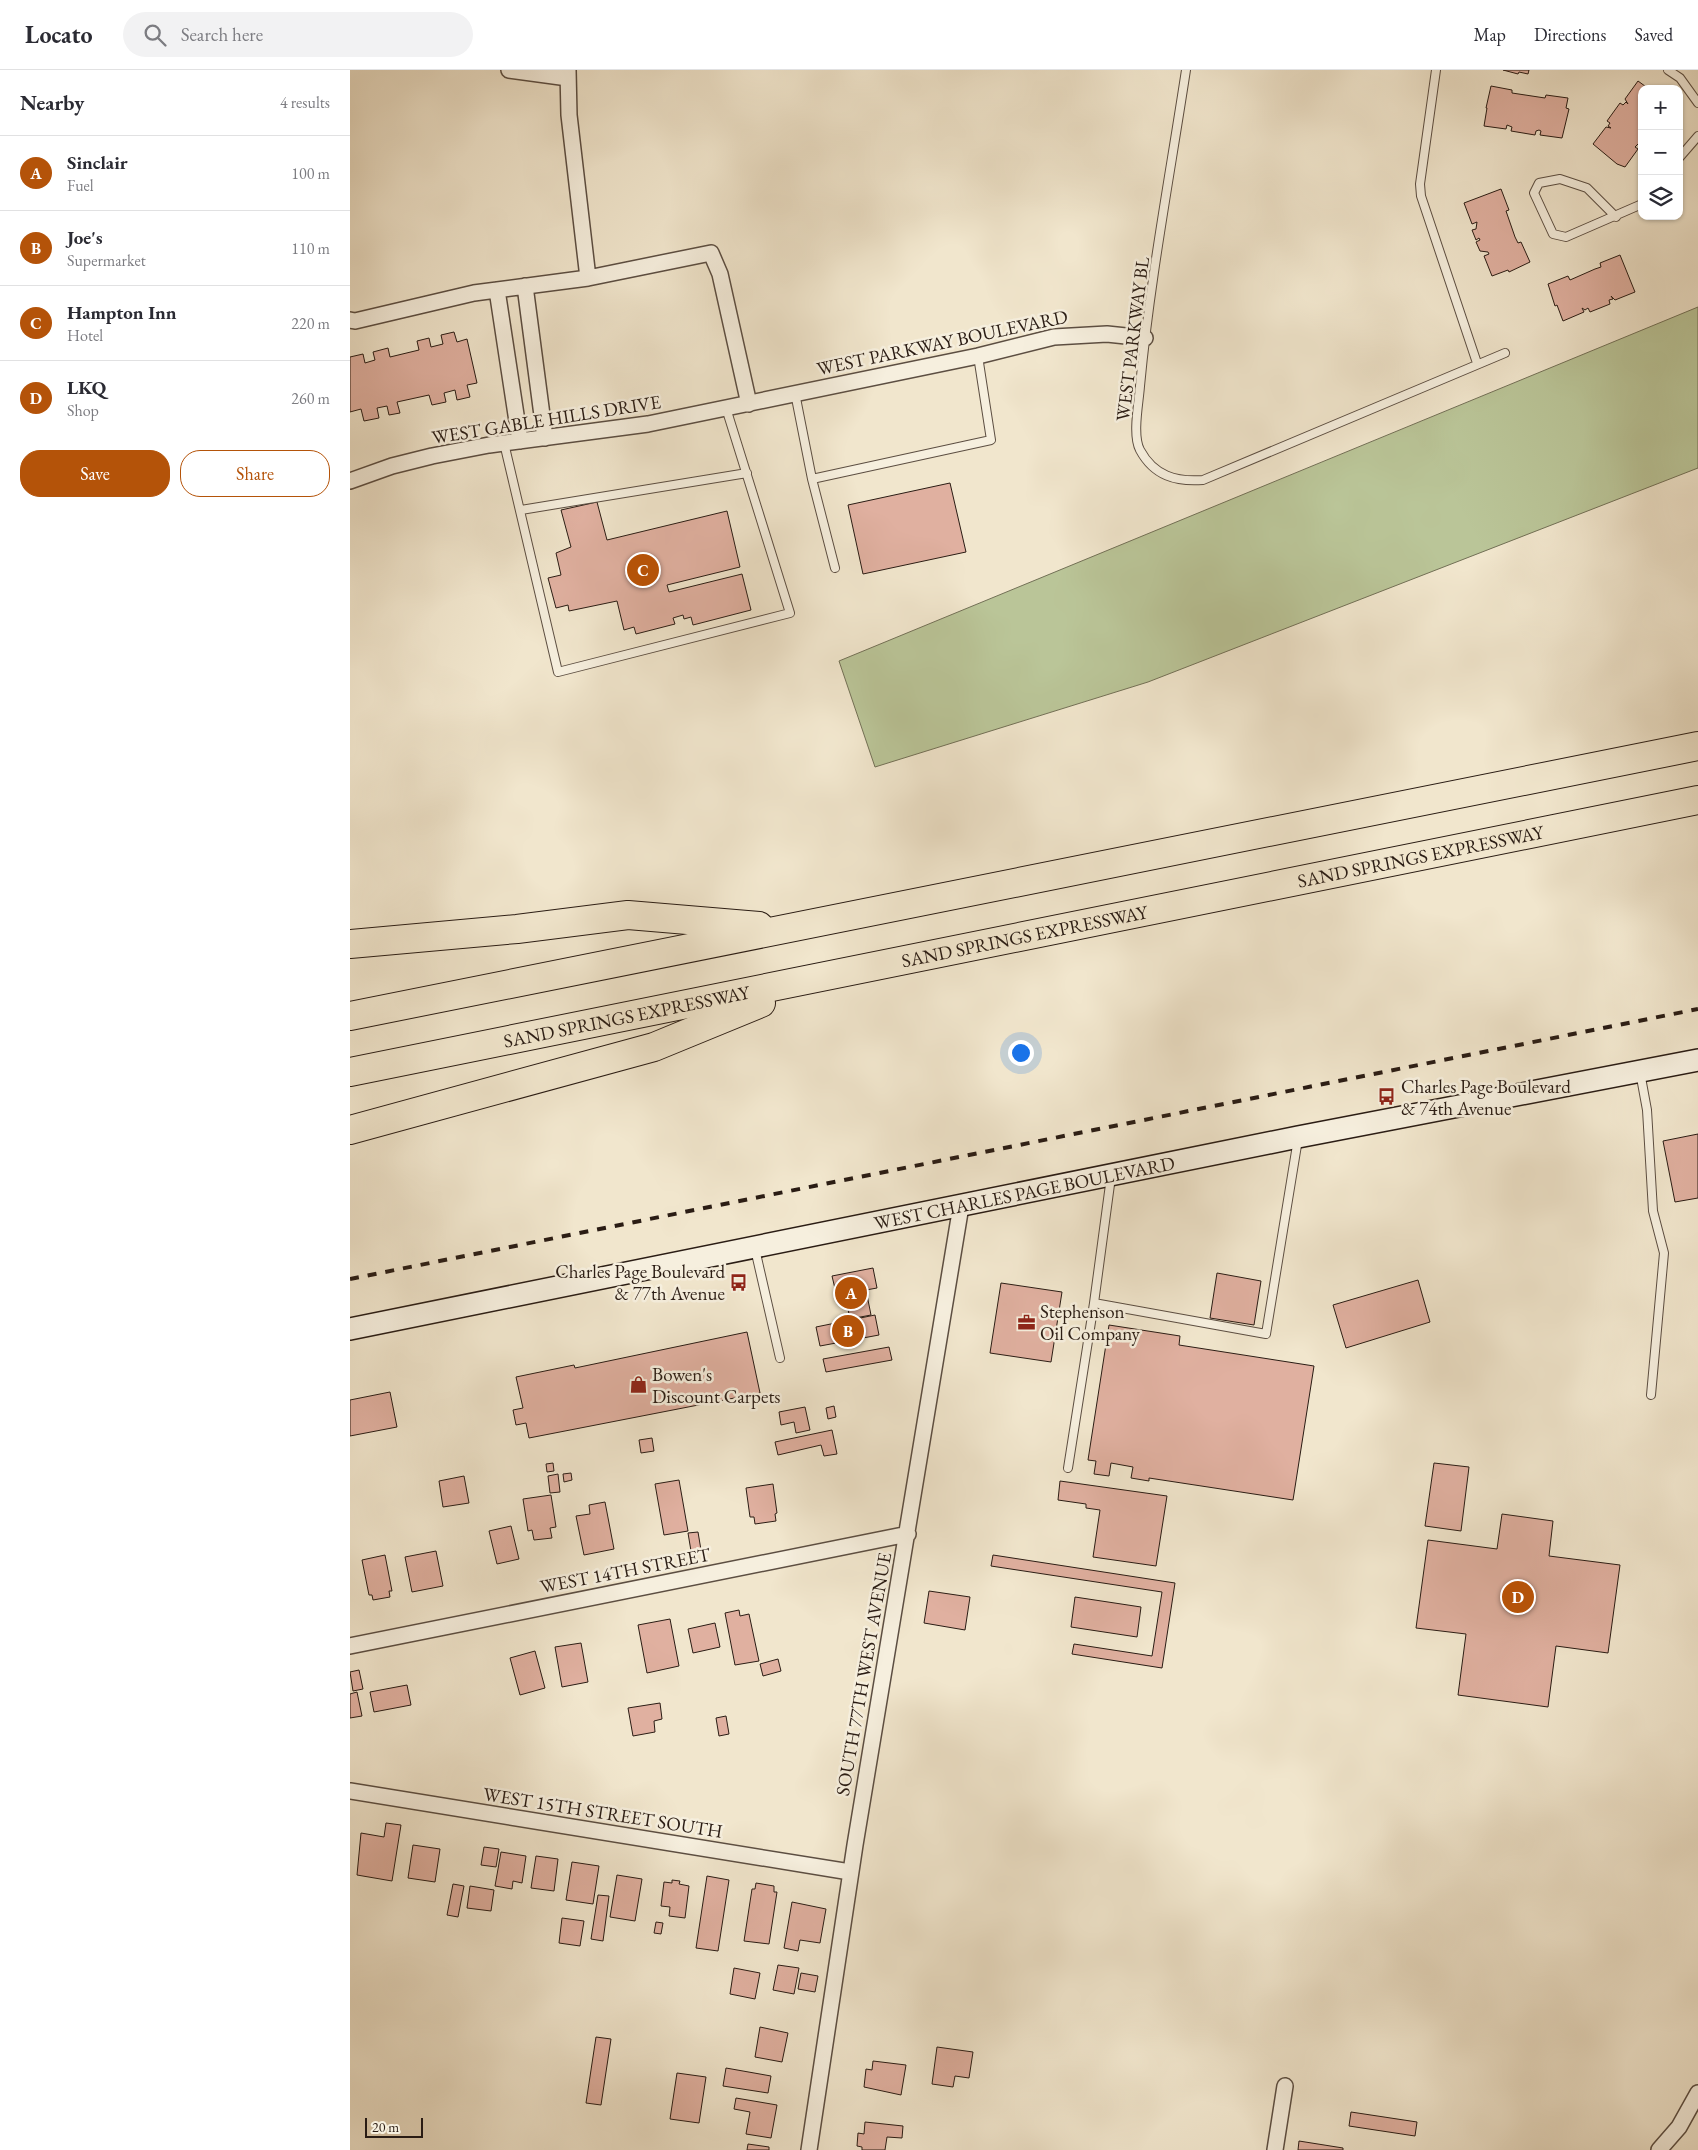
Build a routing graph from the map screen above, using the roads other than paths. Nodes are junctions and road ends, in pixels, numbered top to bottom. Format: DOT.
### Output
graph roads {
  1 [pos="509,70"];
  2 [pos="1186,70"];
  3 [pos="1436,70"];
  4 [pos="1668,70"];
  5 [pos="568,74"];
  6 [pos="1698,103"];
  7 [pos="1698,136"];
  8 [pos="1683,153"];
  9 [pos="1638,206"];
  10 [pos="1616,217"];
  11 [pos="588,278"];
  12 [pos="525,286"];
  13 [pos="497,290"];
  14 [pos="350,320"];
  15 [pos="1145,338"];
  16 [pos="1505,353"];
  17 [pos="978,356"];
  18 [pos="1477,363"];
  19 [pos="795,393"];
  20 [pos="749,404"];
  21 [pos="726,408"];
  22 [pos="545,438"];
  23 [pos="520,442"];
  24 [pos="504,444"];
  25 [pos="747,473"];
  26 [pos="812,479"];
  27 [pos="350,481"];
  28 [pos="522,510"];
  29 [pos="835,568"];
  30 [pos="1698,746"];
  31 [pos="1698,800"];
  32 [pos="792,928"];
  33 [pos="350,944"];
  34 [pos="820,978"];
  35 [pos="350,1016"];
  36 [pos="1698,1060"];
  37 [pos="350,1072"];
  38 [pos="1640,1072"];
  39 [pos="350,1130"];
  40 [pos="1298,1138"];
  41 [pos="1111,1177"];
  42 [pos="961,1206"];
  43 [pos="755,1248"];
  44 [pos="1094,1304"];
  45 [pos="350,1329"];
  46 [pos="780,1358"];
  47 [pos="1651,1395"];
  48 [pos="1068,1468"];
  49 [pos="908,1534"];
  50 [pos="350,1646"];
  51 [pos="350,1791"];
  52 [pos="850,1872"];
  53 [pos="1285,2086"];
  54 [pos="1698,2093"];
  55 [pos="809,2150"];
  56 [pos="1275,2150"];
  57 [pos="1660,2150"];
  1 -- 5 [label="street"];
  2 -- 15 [label="lane, WEST PARKWAY BL"];
  3 -- 18 [label="lane"];
  4 -- 6 [label="lane"];
  5 -- 11 [label="street"];
  7 -- 8 [label="lane"];
  9 -- 10 [label="lane"];
  10 -- 10 [label="lane"];
  11 -- 12 [label="street"];
  11 -- 20 [label="street"];
  12 -- 13 [label="street"];
  12 -- 22 [label="street"];
  13 -- 14 [label="street"];
  13 -- 23 [label="street"];
  15 -- 17 [label="street, WEST PARKWAY BOULEVARD"];
  15 -- 18 [label="lane, WEST PARKWAY BL"];
  16 -- 18 [label="lane, WEST PARKWAY BL"];
  17 -- 19 [label="street, WEST PARKWAY BOULEVARD"];
  17 -- 26 [label="lane"];
  19 -- 20 [label="street, WEST PARKWAY BOULEVARD"];
  19 -- 26 [label="lane"];
  20 -- 21 [label="street, WEST GABLE HILLS DRIVE"];
  21 -- 22 [label="street, WEST GABLE HILLS DRIVE"];
  21 -- 25 [label="lane"];
  22 -- 23 [label="street, WEST GABLE HILLS DRIVE"];
  23 -- 24 [label="street, WEST GABLE HILLS DRIVE"];
  24 -- 27 [label="street, WEST GABLE HILLS DRIVE"];
  24 -- 28 [label="lane"];
  25 -- 28 [label="lane"];
  25 -- 28 [label="lane"];
  26 -- 29 [label="lane"];
  30 -- 32 [label="highway"];
  31 -- 34 [label="highway, SAND SPRINGS EXPRESSWAY"];
  32 -- 33 [label="highway"];
  32 -- 35 [label="highway"];
  34 -- 37 [label="highway, SAND SPRINGS EXPRESSWAY"];
  34 -- 39 [label="highway"];
  36 -- 38 [label="main road, WEST CHARLES PAGE BOULEVARD"];
  38 -- 40 [label="main road, WEST CHARLES PAGE BOULEVARD"];
  38 -- 47 [label="lane"];
  40 -- 41 [label="main road, WEST CHARLES PAGE BOULEVARD"];
  40 -- 44 [label="lane"];
  41 -- 42 [label="main road, WEST CHARLES PAGE BOULEVARD"];
  41 -- 44 [label="lane"];
  42 -- 43 [label="main road, WEST CHARLES PAGE BOULEVARD"];
  42 -- 49 [label="street, SOUTH 77TH WEST AVENUE"];
  43 -- 45 [label="main road, WEST CHARLES PAGE BOULEVARD"];
  43 -- 46 [label="lane"];
  44 -- 48 [label="lane"];
  49 -- 50 [label="street, WEST 14TH STREET"];
  49 -- 52 [label="street, SOUTH 77TH WEST AVENUE"];
  51 -- 52 [label="street, WEST 15TH STREET SOUTH"];
  52 -- 55 [label="street, SOUTH 77TH WEST AVENUE"];
  53 -- 56 [label="street"];
  54 -- 57 [label="street"];
}
